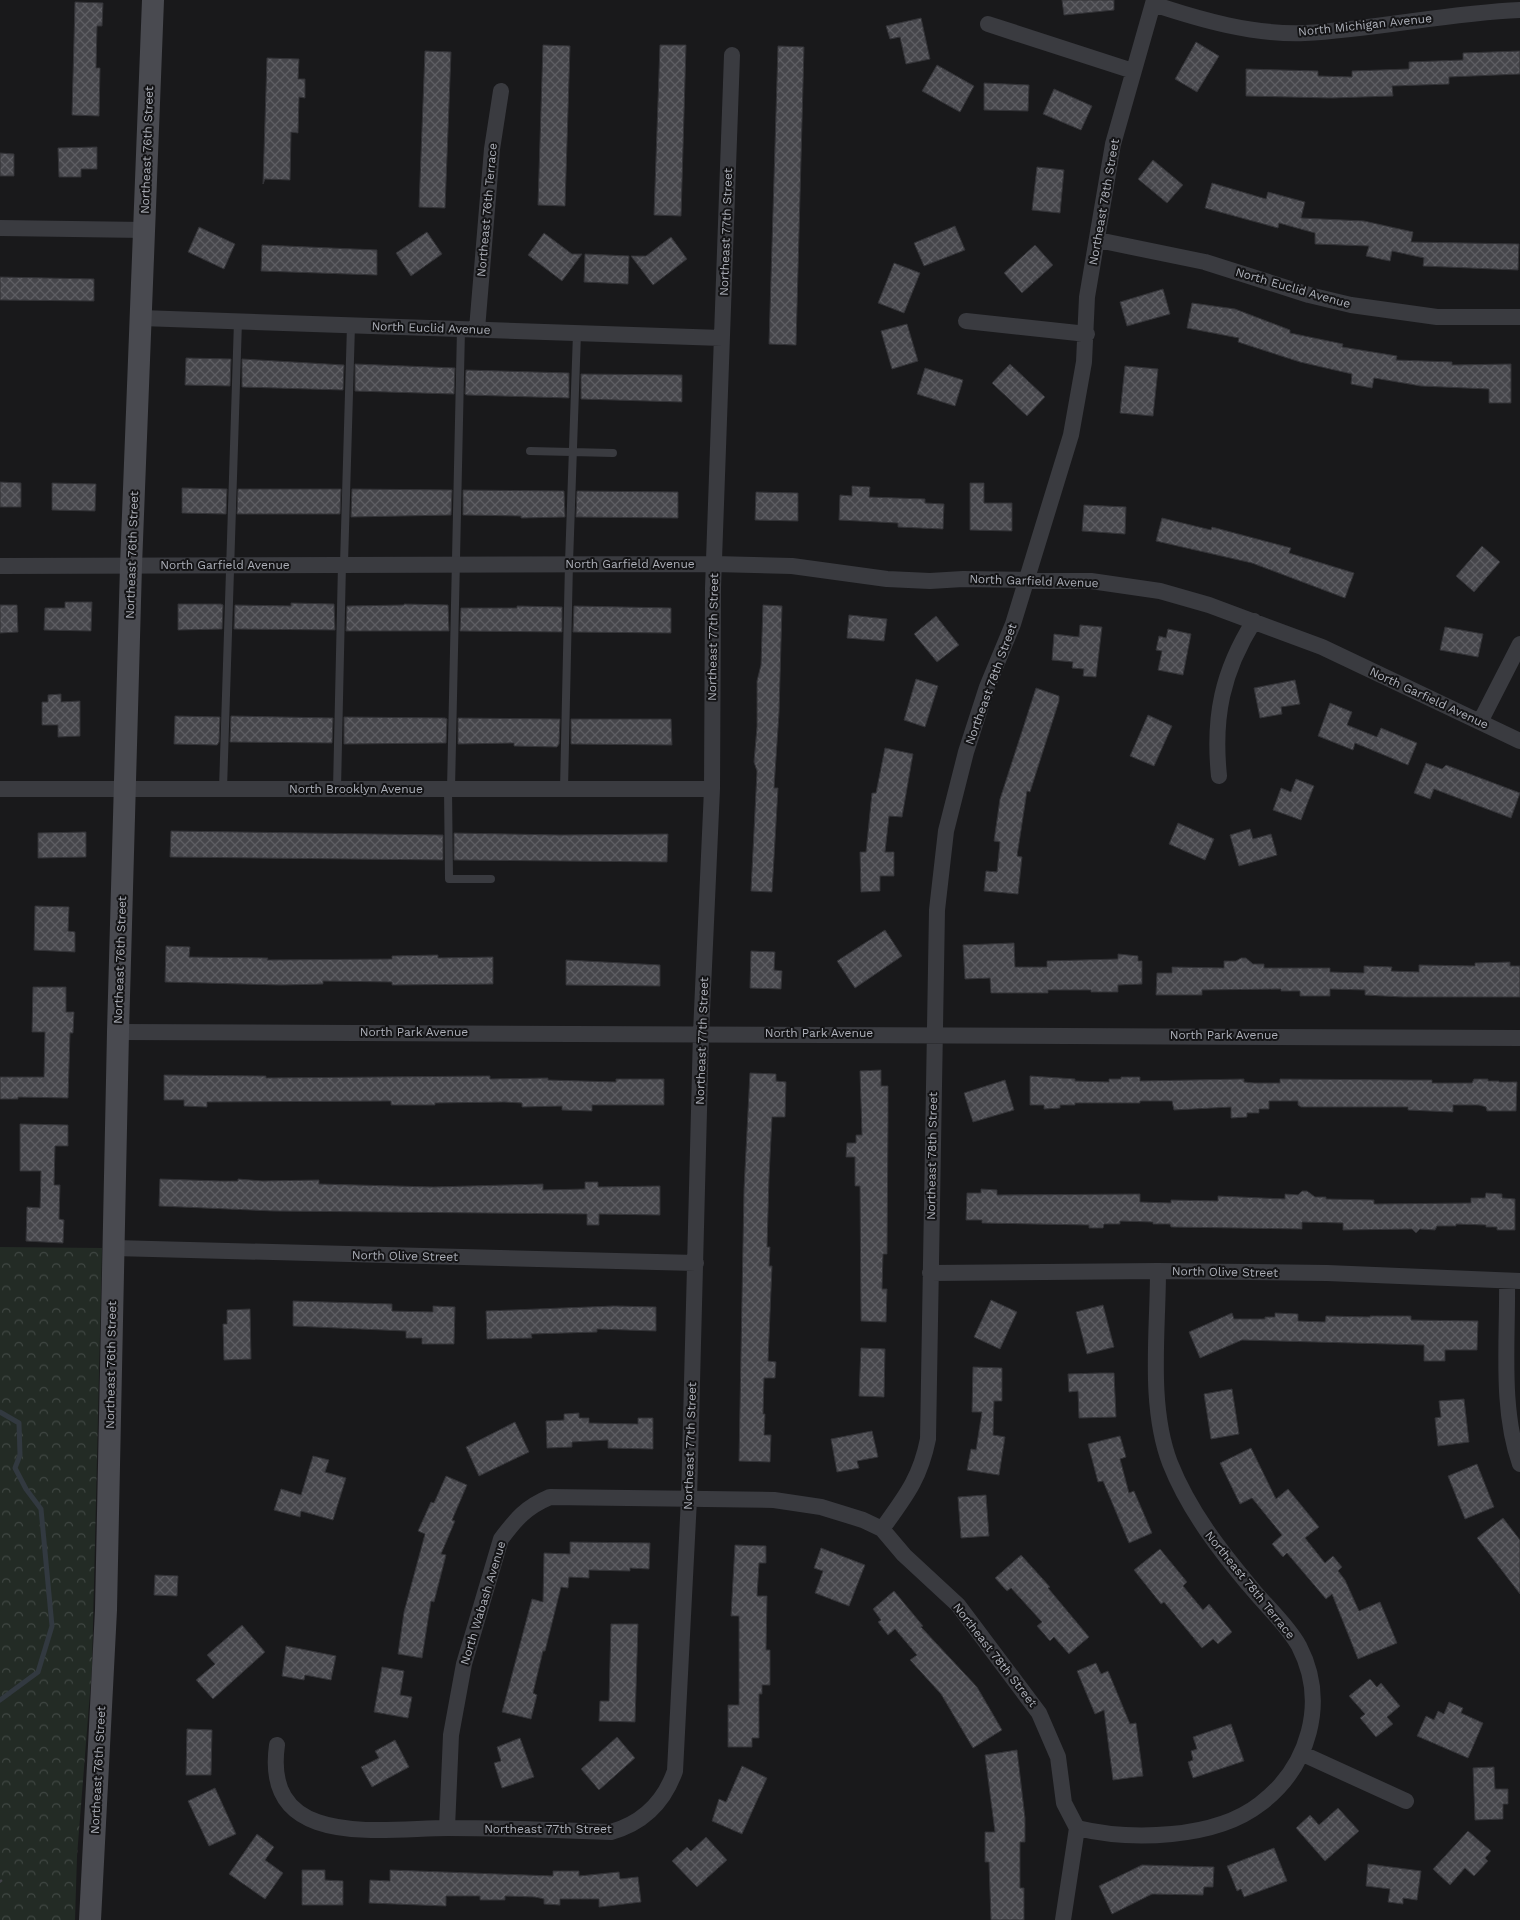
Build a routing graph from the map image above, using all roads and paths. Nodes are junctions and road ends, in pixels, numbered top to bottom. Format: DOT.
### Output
graph roads {
  1 [pos="153,0"];
  2 [pos="1154,2"];
  3 [pos="1520,10"];
  4 [pos="988,24"];
  5 [pos="732,55"];
  6 [pos="1133,71"];
  7 [pos="501,91"];
  8 [pos="0,228"];
  9 [pos="145,230"];
  10 [pos="1098,240"];
  11 [pos="1520,317"];
  12 [pos="141,318"];
  13 [pos="238,321"];
  14 [pos="966,321"];
  15 [pos="350,325"];
  16 [pos="469,329"];
  17 [pos="577,333"];
  18 [pos="1087,334"];
  19 [pos="722,338"];
  20 [pos="530,451"];
  21 [pos="573,452"];
  22 [pos="613,453"];
  23 [pos="568,563"];
  24 [pos="343,564"];
  25 [pos="456,564"];
  26 [pos="714,564"];
  27 [pos="230,565"];
  28 [pos="0,566"];
  29 [pos="131,566"];
  30 [pos="1027,580"];
  31 [pos="1254,621"];
  32 [pos="1520,644"];
  33 [pos="1480,722"];
  34 [pos="1520,741"];
  35 [pos="1219,776"];
  36 [pos="0,789"];
  37 [pos="337,789"];
  38 [pos="450,789"];
  39 [pos="564,789"];
  40 [pos="712,789"];
  41 [pos="126,790"];
  42 [pos="223,790"];
  43 [pos="491,879"];
  44 [pos="118,1032"];
  45 [pos="701,1033"];
  46 [pos="934,1034"];
  47 [pos="1520,1038"];
  48 [pos="114,1248"];
  49 [pos="696,1263"];
  50 [pos="1158,1271"];
  51 [pos="930,1273"];
  52 [pos="1514,1281"];
  53 [pos="1520,1464"];
  54 [pos="689,1499"];
  55 [pos="882,1529"];
  56 [pos="277,1745"];
  57 [pos="1303,1754"];
  58 [pos="1406,1801"];
  59 [pos="446,1828"];
  60 [pos="1077,1828"];
  61 [pos="90,1920"];
  62 [pos="1064,1920"];
  1 -- 9 [label="street, Northeast 76th Street"];
  2 -- 3 [label="street, North Michigan Avenue"];
  2 -- 6 [label="street, Northeast 78th Street"];
  4 -- 6 [label="street"];
  5 -- 19 [label="street, Northeast 77th Street"];
  6 -- 10 [label="street, Northeast 78th Street"];
  7 -- 16 [label="street, Northeast 76th Terrace"];
  8 -- 9 [label="street"];
  9 -- 12 [label="street, Northeast 76th Street"];
  10 -- 11 [label="street, North Euclid Avenue"];
  10 -- 18 [label="street, Northeast 78th Street"];
  12 -- 13 [label="street, North Euclid Avenue"];
  12 -- 29 [label="street, Northeast 76th Street"];
  13 -- 15 [label="street, North Euclid Avenue"];
  13 -- 27 [label="lane"];
  14 -- 18 [label="street"];
  15 -- 16 [label="street, North Euclid Avenue"];
  15 -- 24 [label="lane"];
  16 -- 17 [label="street, North Euclid Avenue"];
  16 -- 25 [label="lane"];
  17 -- 19 [label="street, North Euclid Avenue"];
  17 -- 21 [label="lane"];
  18 -- 30 [label="street, Northeast 78th Street"];
  19 -- 26 [label="street, Northeast 77th Street"];
  20 -- 21 [label="lane"];
  21 -- 22 [label="lane"];
  21 -- 23 [label="lane"];
  23 -- 25 [label="street, North Garfield Avenue"];
  23 -- 26 [label="street, North Garfield Avenue"];
  23 -- 39 [label="lane"];
  24 -- 25 [label="street, North Garfield Avenue"];
  24 -- 27 [label="street, North Garfield Avenue"];
  24 -- 37 [label="lane"];
  25 -- 38 [label="lane"];
  26 -- 30 [label="street, North Garfield Avenue"];
  26 -- 40 [label="street, Northeast 77th Street"];
  27 -- 29 [label="street, North Garfield Avenue"];
  27 -- 42 [label="lane"];
  28 -- 29 [label="street, North Garfield Avenue"];
  29 -- 41 [label="street, Northeast 76th Street"];
  30 -- 31 [label="street, North Garfield Avenue"];
  30 -- 46 [label="street, Northeast 78th Street"];
  31 -- 33 [label="street, North Garfield Avenue"];
  31 -- 35 [label="street"];
  32 -- 33 [label="street"];
  33 -- 34 [label="street, North Garfield Avenue"];
  36 -- 41 [label="street, North Brooklyn Avenue"];
  37 -- 38 [label="street, North Brooklyn Avenue"];
  37 -- 42 [label="street, North Brooklyn Avenue"];
  38 -- 39 [label="street, North Brooklyn Avenue"];
  38 -- 43 [label="lane"];
  39 -- 40 [label="street, North Brooklyn Avenue"];
  40 -- 45 [label="street, Northeast 77th Street"];
  41 -- 42 [label="street, North Brooklyn Avenue"];
  41 -- 44 [label="street, Northeast 76th Street"];
  44 -- 45 [label="street, North Park Avenue"];
  44 -- 48 [label="street, Northeast 76th Street"];
  45 -- 46 [label="street, North Park Avenue"];
  45 -- 49 [label="street, Northeast 77th Street"];
  46 -- 47 [label="street, North Park Avenue"];
  46 -- 51 [label="street, Northeast 78th Street"];
  48 -- 49 [label="street, North Olive Street"];
  48 -- 61 [label="street, Northeast 76th Street"];
  49 -- 54 [label="street, Northeast 77th Street"];
  50 -- 51 [label="street, North Olive Street"];
  50 -- 52 [label="street, North Olive Street"];
  50 -- 57 [label="street, Northeast 78th Terrace"];
  51 -- 55 [label="street, Northeast 78th Street"];
  52 -- 53 [label="street"];
  54 -- 55 [label="street, North Wabash Avenue"];
  54 -- 59 [label="street, North Wabash Avenue"];
  54 -- 59 [label="street, Northeast 77th Street"];
  55 -- 60 [label="street, Northeast 78th Street"];
  56 -- 59 [label="street, Northeast 77th Street"];
  57 -- 58 [label="street"];
  57 -- 60 [label="street, Northeast 78th Terrace"];
  60 -- 62 [label="street"];
}
